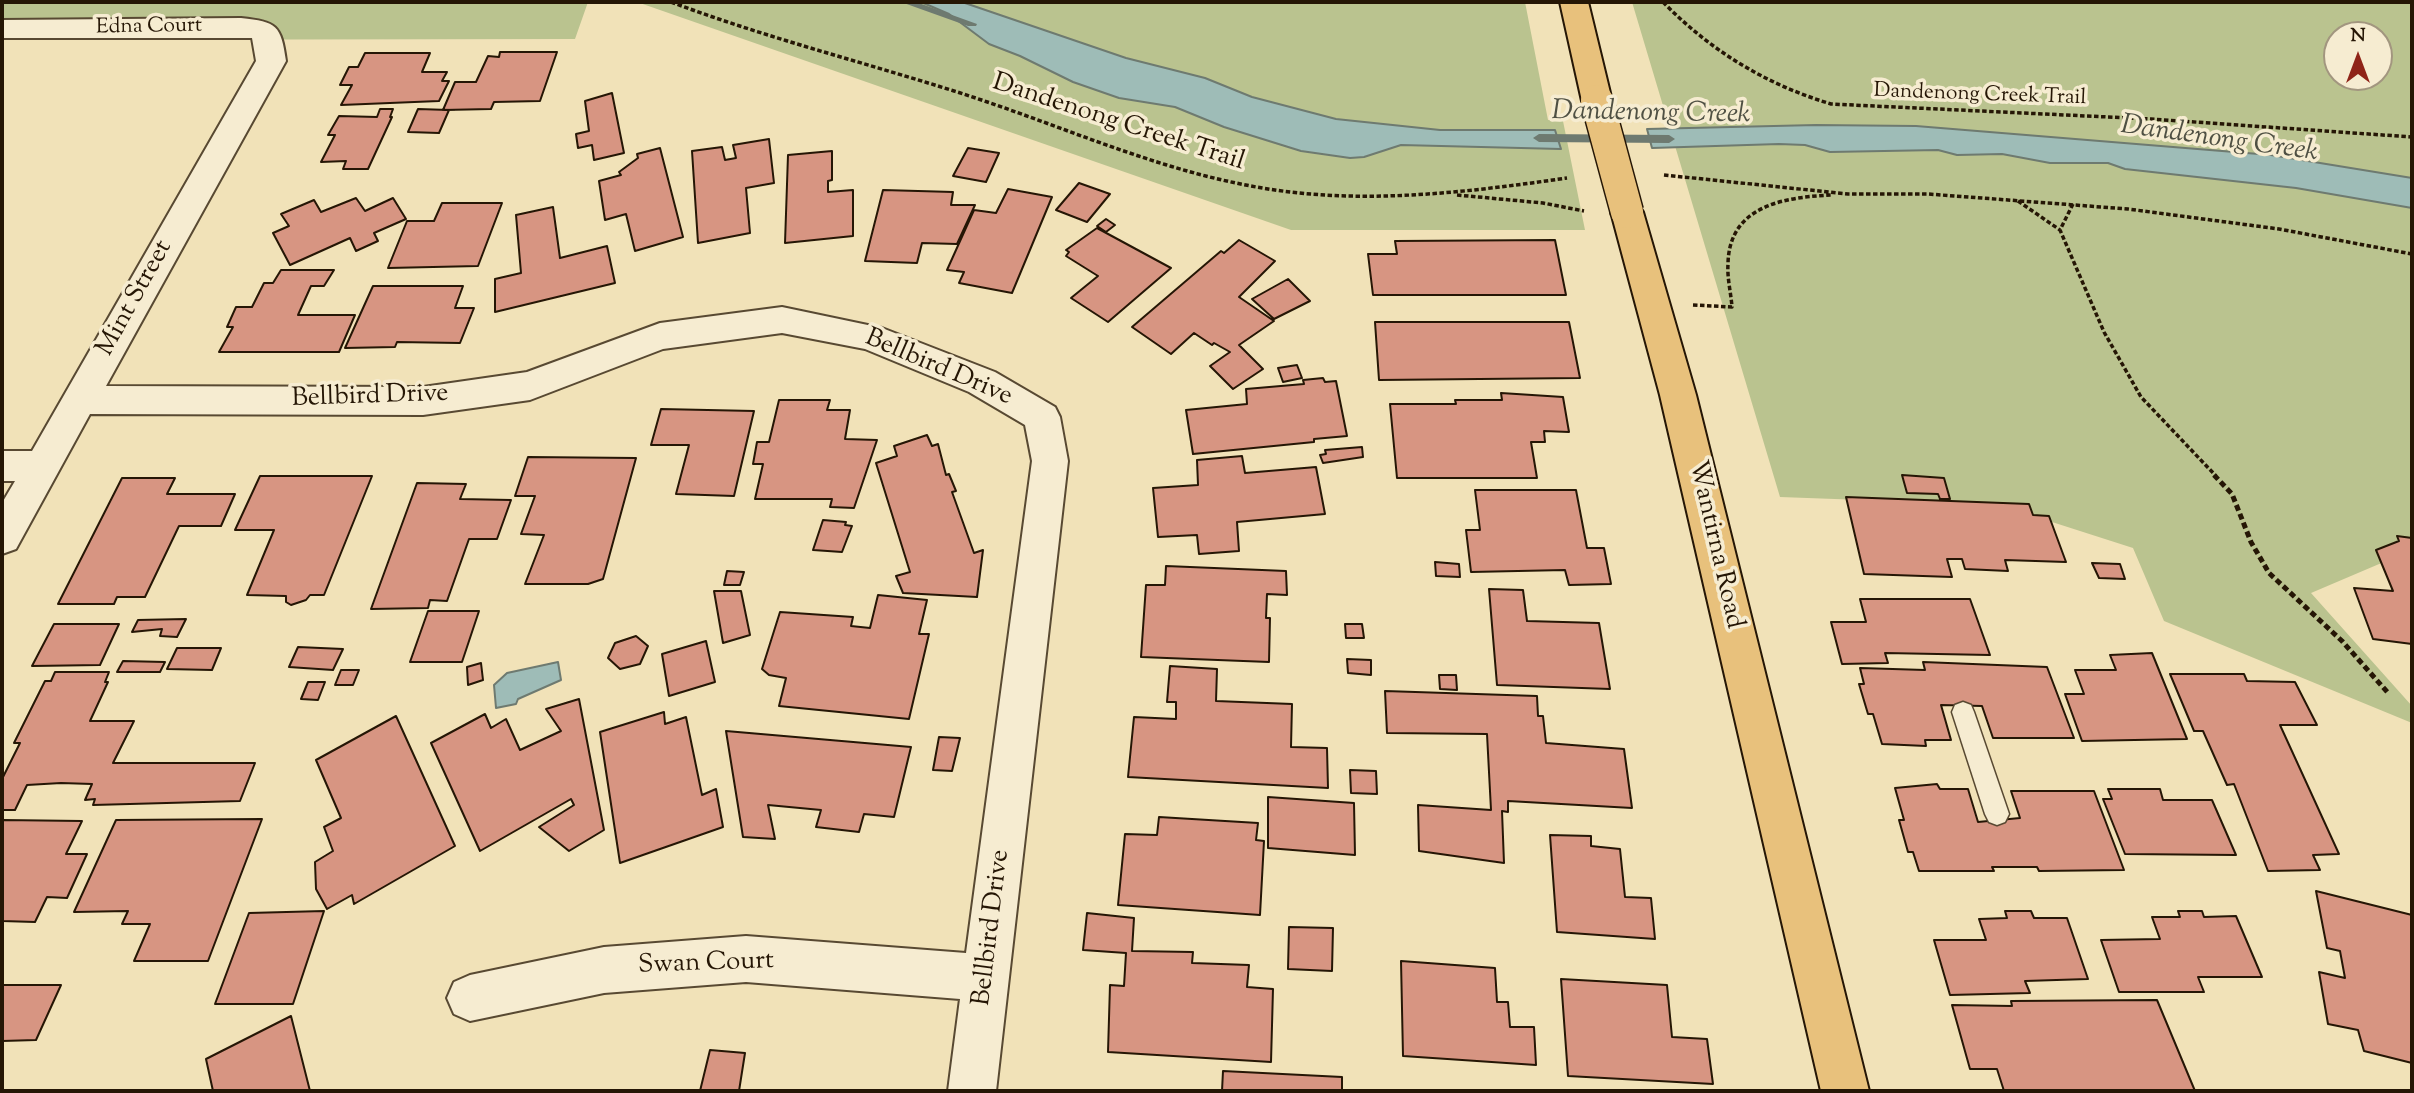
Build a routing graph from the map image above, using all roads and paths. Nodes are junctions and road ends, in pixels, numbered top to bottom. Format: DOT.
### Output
graph roads {
  1 [pos="671,2"];
  2 [pos="1574,2"];
  3 [pos="1663,2"];
  4 [pos="2,29"];
  5 [pos="271,61"];
  6 [pos="2412,137"];
  7 [pos="1664,175"];
  8 [pos="1567,178"];
  9 [pos="1847,194"];
  10 [pos="1447,195"];
  11 [pos="2015,199"];
  12 [pos="2073,204"];
  13 [pos="1608,212"];
  14 [pos="2060,230"];
  15 [pos="2412,254"];
  16 [pos="1690,304"];
  17 [pos="80,400"];
  18 [pos="2,466"];
  19 [pos="42,466"];
  20 [pos="2,538"];
  21 [pos="2389,694"];
  22 [pos="1963,712"];
  23 [pos="1997,814"];
  24 [pos="987,978"];
  25 [pos="470,998"];
  26 [pos="972,1091"];
  27 [pos="1845,1091"];
  1 -- 10 [label="path, Dandenong Creek Trail"];
  2 -- 13 [label="main road, Wantirna Road, bridge"];
  3 -- 6 [label="path, Dandenong Creek Trail"];
  4 -- 5 [label="street, Edna Court"];
  5 -- 17 [label="street, Mint Street"];
  7 -- 9 [label="path"];
  8 -- 10 [label="path, Dandenong Creek Trail"];
  9 -- 11 [label="path"];
  9 -- 16 [label="path"];
  10 -- 13 [label="path"];
  11 -- 12 [label="path"];
  11 -- 14 [label="path"];
  12 -- 14 [label="path"];
  12 -- 15 [label="path"];
  13 -- 27 [label="main road, Wantirna Road"];
  14 -- 21 [label="path"];
  17 -- 19 [label="street, Mint Street"];
  17 -- 24 [label="street, Bellbird Drive"];
  18 -- 19 [label="street"];
  19 -- 20 [label="street, Mint Street"];
  22 -- 23 [label="lane"];
  24 -- 25 [label="street, Swan Court"];
  24 -- 26 [label="street, Bellbird Drive"];
}
